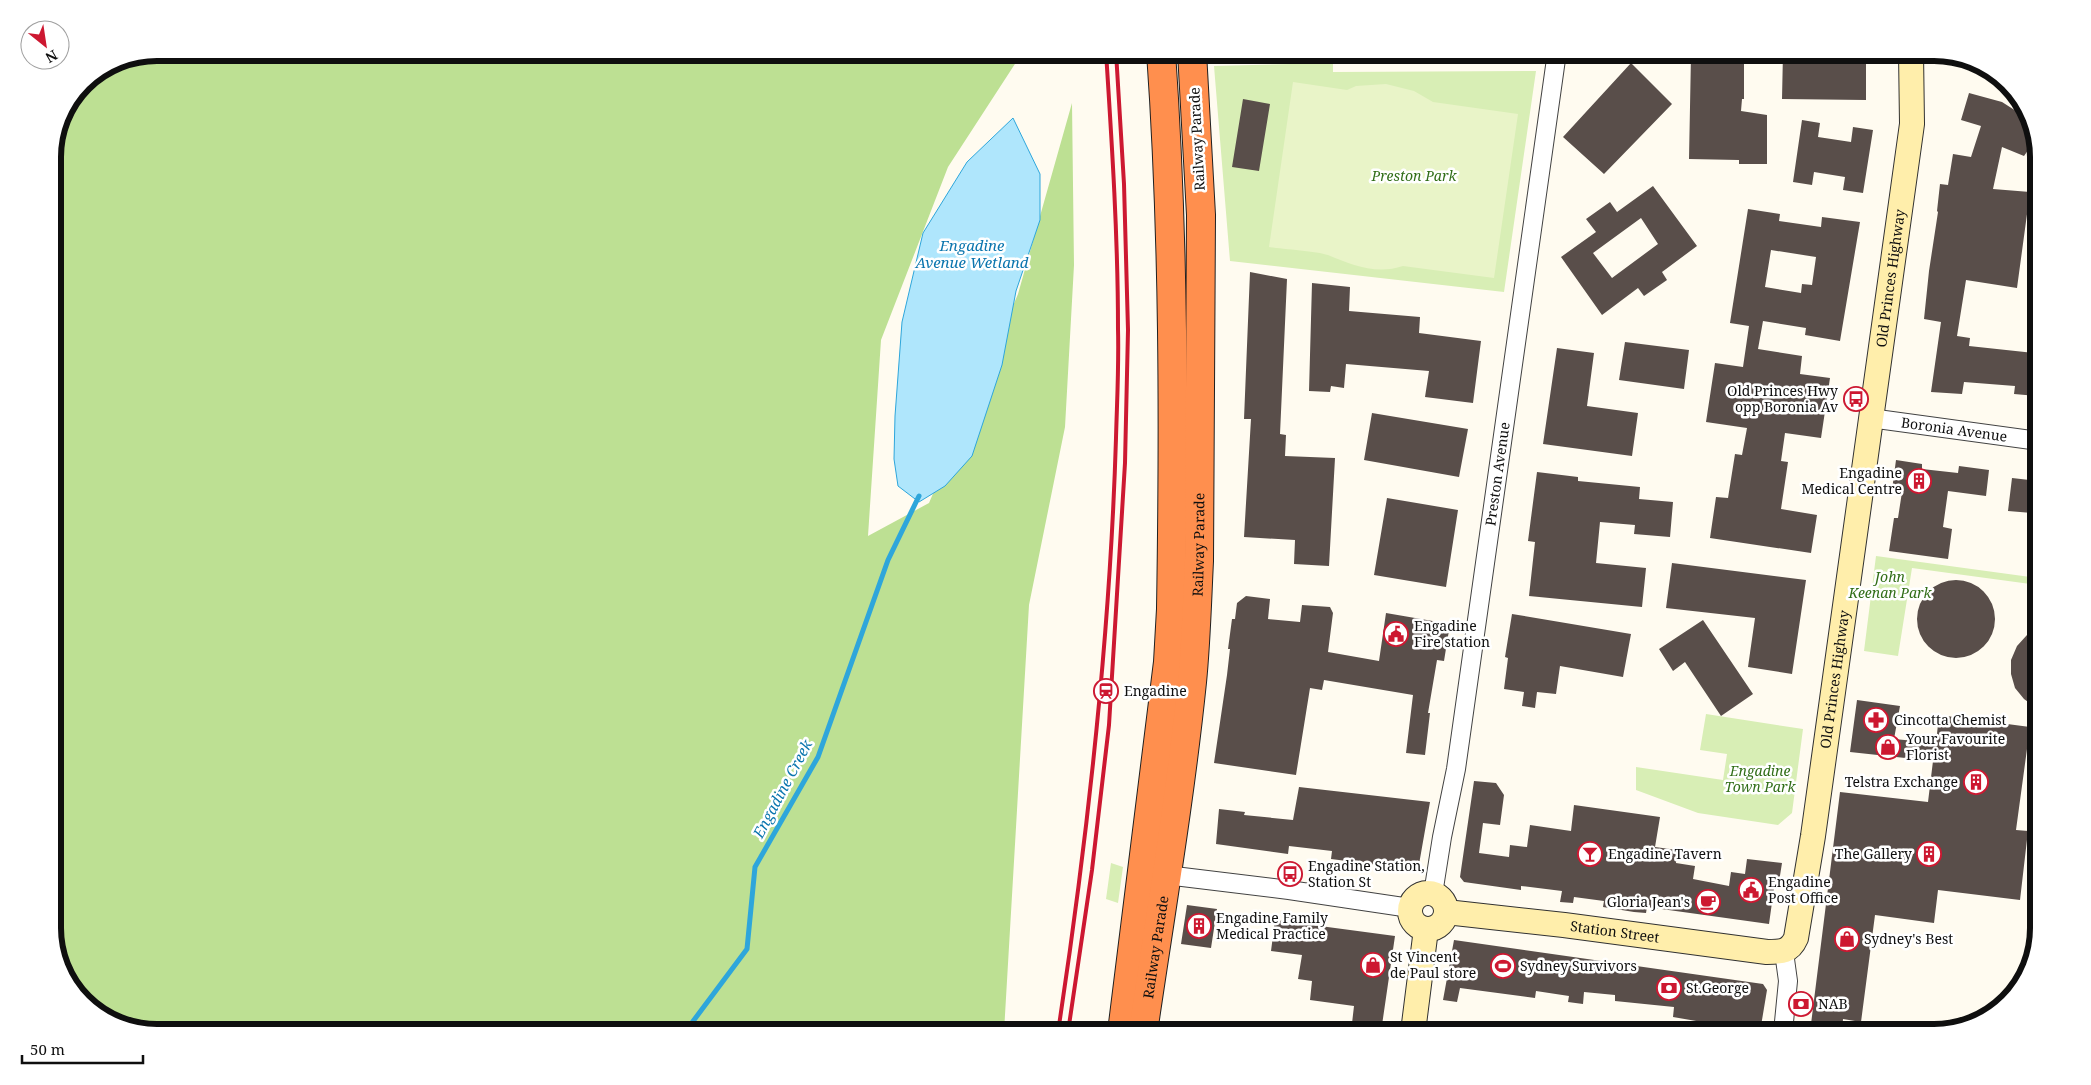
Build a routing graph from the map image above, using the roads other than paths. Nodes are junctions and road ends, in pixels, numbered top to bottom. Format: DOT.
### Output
graph roads {
  1 [pos="1162,61"];
  2 [pos="1192,61"];
  3 [pos="1556,61"];
  4 [pos="1914,61"];
  5 [pos="1870,418"];
  6 [pos="2030,441"];
  7 [pos="1166,875"];
  8 [pos="1440,903"];
  9 [pos="1410,908"];
  10 [pos="1426,929"];
  11 [pos="1784,952"];
  12 [pos="1123,1024"];
  13 [pos="1143,1024"];
  14 [pos="1414,1024"];
  15 [pos="1784,1024"];
  1 -- 12 [label="highway, Railway Parade"];
  2 -- 7 [label="highway, Railway Parade"];
  3 -- 8 [label="street, Preston Avenue"];
  4 -- 5 [label="street, Old Princes Highway"];
  5 -- 6 [label="street, Boronia Avenue"];
  5 -- 11 [label="street, Old Princes Highway"];
  7 -- 9 [label="street"];
  7 -- 13 [label="highway, Railway Parade"];
  8 -- 9 [label="street"];
  8 -- 10 [label="street"];
  8 -- 11 [label="street, Station Street"];
  9 -- 10 [label="street"];
  10 -- 14 [label="street"];
  11 -- 15 [label="street"];
}
